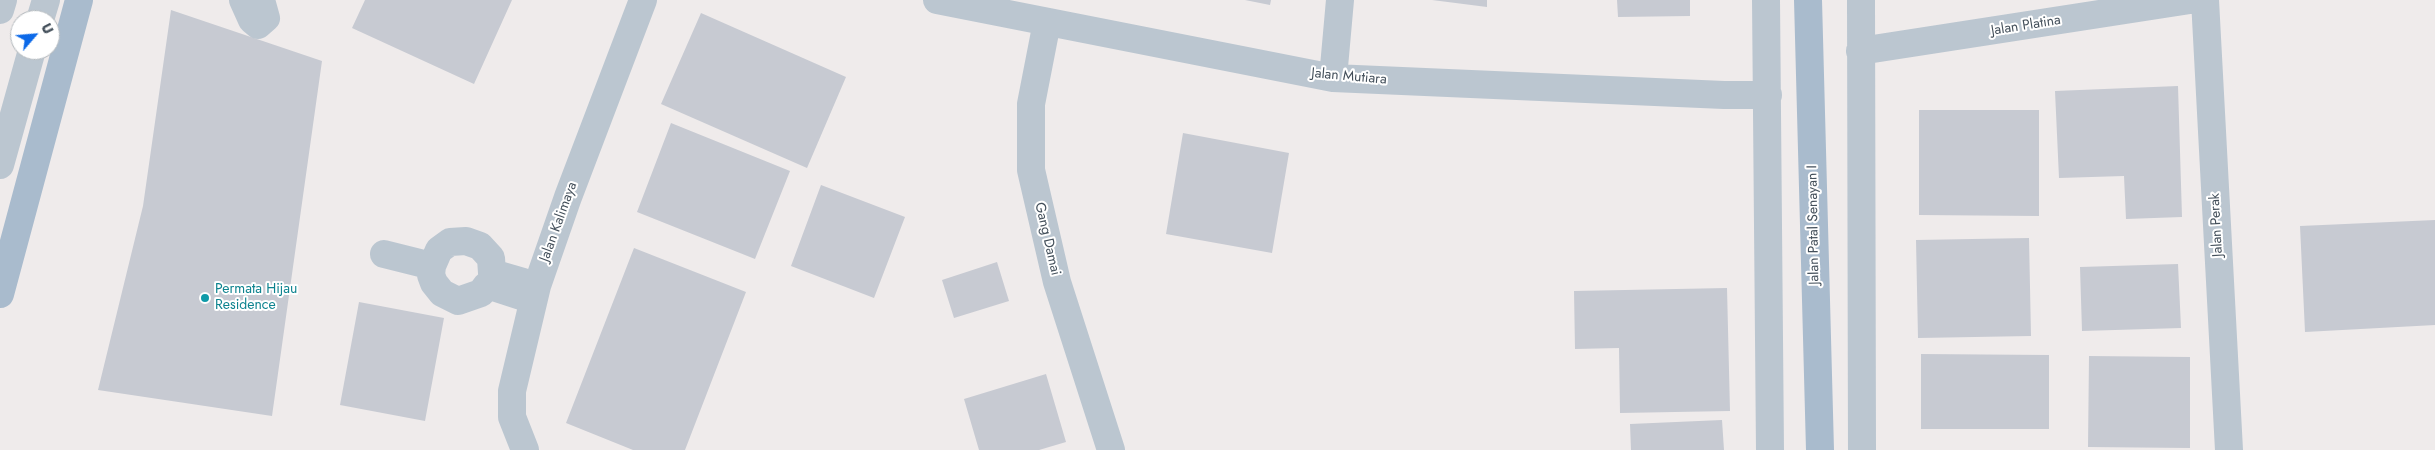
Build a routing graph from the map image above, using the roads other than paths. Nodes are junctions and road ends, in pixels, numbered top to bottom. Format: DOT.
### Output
graph roads {
  1 [pos="3,0"];
  2 [pos="80,0"];
  3 [pos="243,0"];
  4 [pos="261,0"];
  5 [pos="643,0"];
  6 [pos="937,0"];
  7 [pos="1340,0"];
  8 [pos="1766,0"];
  9 [pos="1808,0"];
  10 [pos="1861,0"];
  11 [pos="2190,0"];
  12 [pos="2205,0"];
  13 [pos="0,10"];
  14 [pos="1046,22"];
  15 [pos="1860,51"];
  16 [pos="29,60"];
  17 [pos="1334,78"];
  18 [pos="1768,95"];
  19 [pos="0,165"];
  20 [pos="384,254"];
  21 [pos="432,266"];
  22 [pos="535,293"];
  23 [pos="0,294"];
  24 [pos="525,450"];
  25 [pos="1111,450"];
  26 [pos="1770,450"];
  27 [pos="1820,450"];
  28 [pos="1862,450"];
  29 [pos="2229,450"];
  1 -- 13 [label="street"];
  2 -- 23 [label="main road"];
  3 -- 4 [label="street"];
  5 -- 22 [label="street, Jalan Kalimaya"];
  6 -- 14 [label="street, Jalan Mutiara"];
  7 -- 17 [label="street"];
  8 -- 18 [label="street"];
  9 -- 27 [label="main road, Jalan Patal Senayan I"];
  10 -- 15 [label="street"];
  11 -- 15 [label="street, Jalan Platina"];
  12 -- 29 [label="street, Jalan Perak"];
  14 -- 17 [label="street, Jalan Mutiara"];
  14 -- 25 [label="street, Gang Damai"];
  15 -- 28 [label="street"];
  16 -- 19 [label="street"];
  17 -- 18 [label="street, Jalan Mutiara"];
  18 -- 26 [label="street"];
  20 -- 21 [label="street"];
  21 -- 22 [label="street"];
  21 -- 22 [label="street"];
  22 -- 24 [label="street, Jalan Kalimaya"];
}
